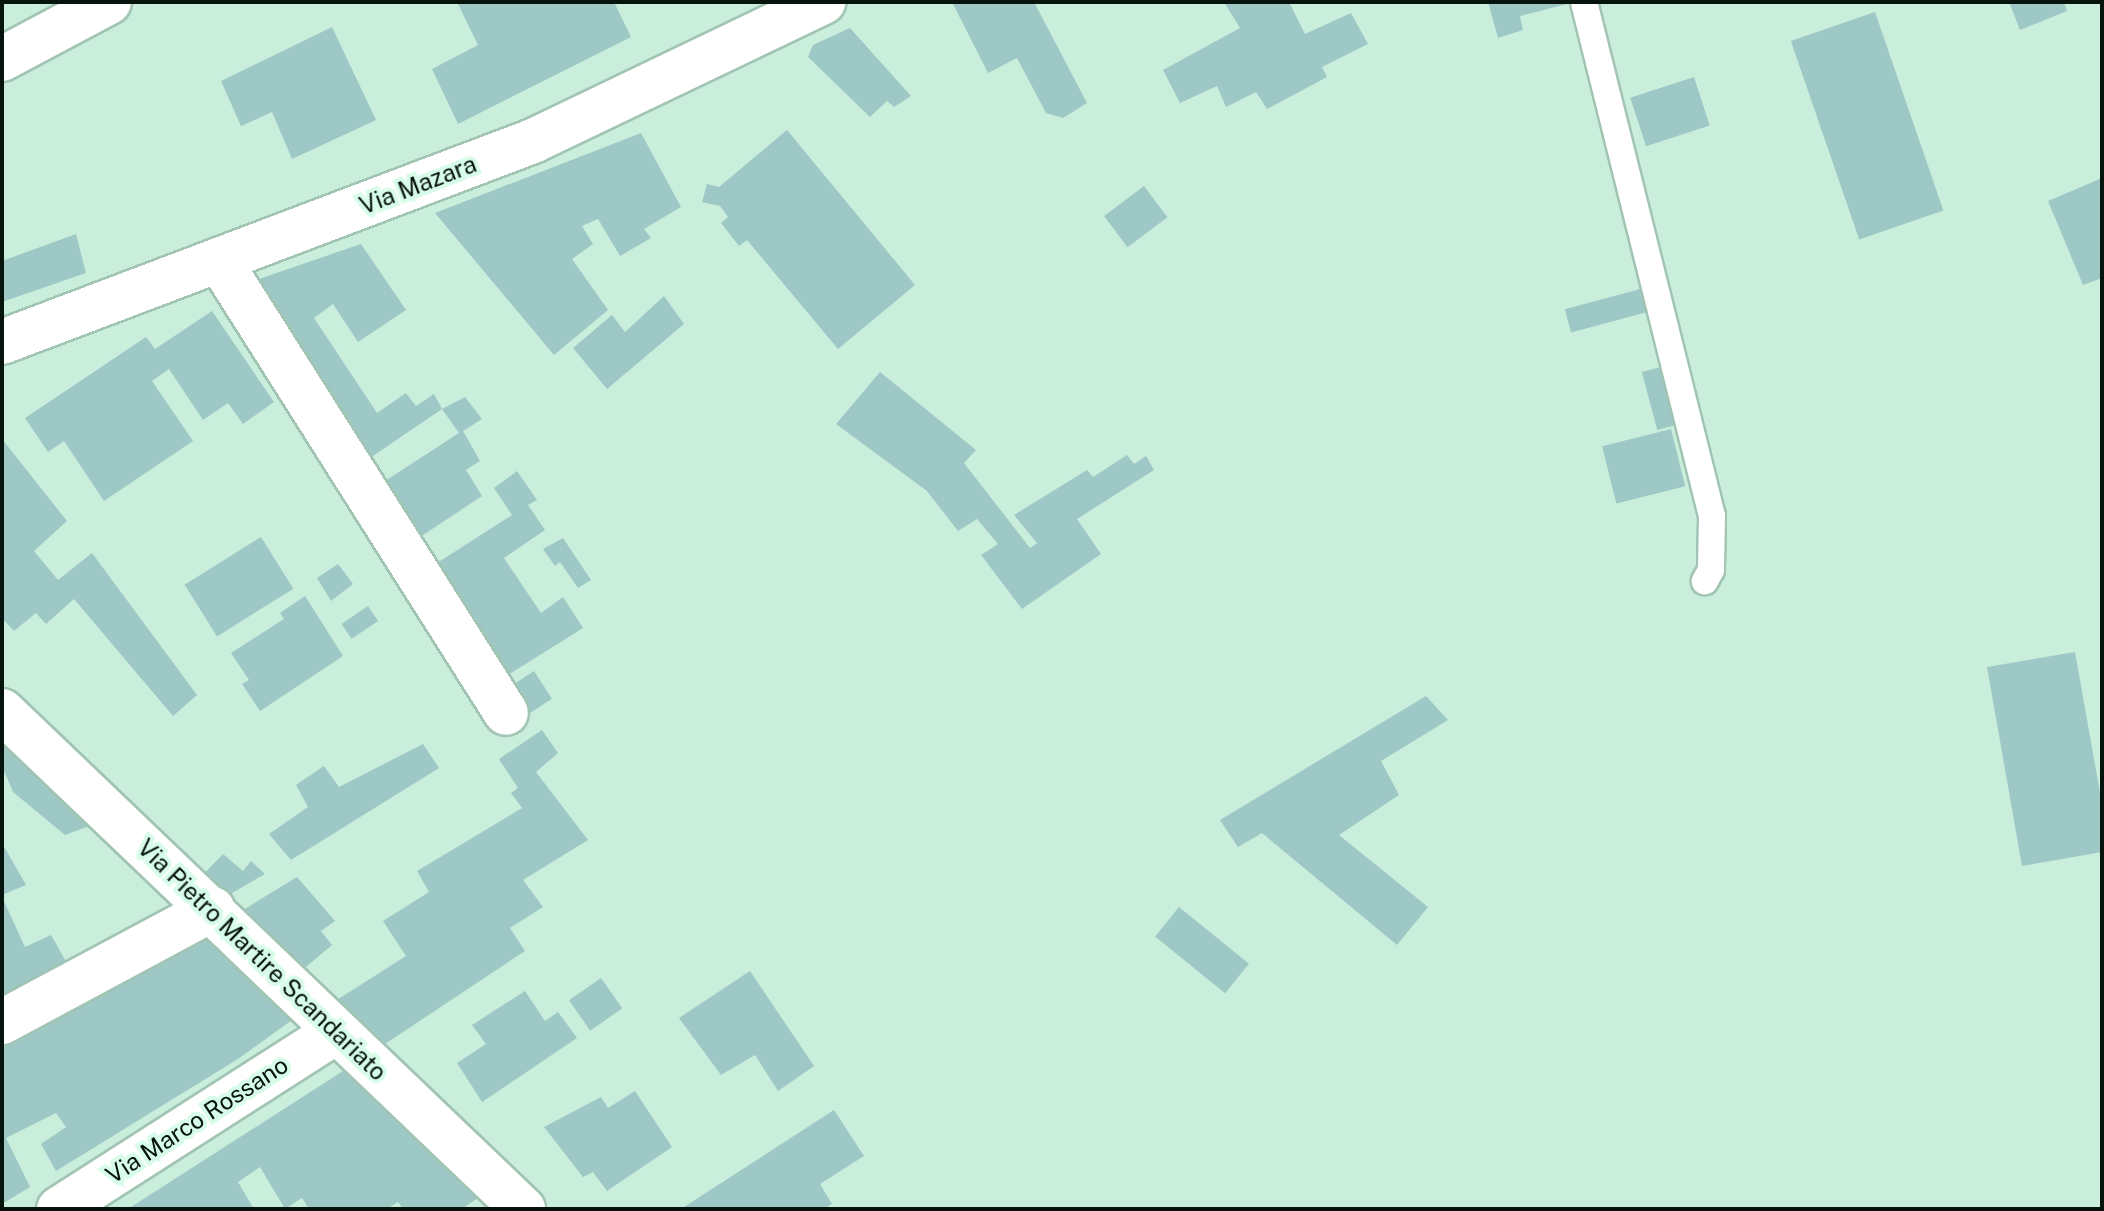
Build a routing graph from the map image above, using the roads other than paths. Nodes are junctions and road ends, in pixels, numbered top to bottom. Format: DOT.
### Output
graph roads {
  1 [pos="109,2"];
  2 [pos="823,2"];
  3 [pos="1584,2"];
  4 [pos="2,59"];
  5 [pos="219,260"];
  6 [pos="2,342"];
  7 [pos="1705,581"];
  8 [pos="2,711"];
  9 [pos="506,713"];
  10 [pos="213,909"];
  11 [pos="2,1022"];
  12 [pos="336,1032"];
  13 [pos="59,1209"];
  14 [pos="523,1209"];
  1 -- 4 [label="street"];
  2 -- 5 [label="street, Via Mazara"];
  3 -- 7 [label="lane"];
  5 -- 6 [label="street, Via Mazara"];
  5 -- 9 [label="street"];
  8 -- 10 [label="street, Via Pietro Martire Scandariato"];
  10 -- 11 [label="street"];
  10 -- 12 [label="street, Via Pietro Martire Scandariato"];
  12 -- 13 [label="street, Via Marco Rossano"];
  12 -- 14 [label="street, Via Pietro Martire Scandariato"];
}
